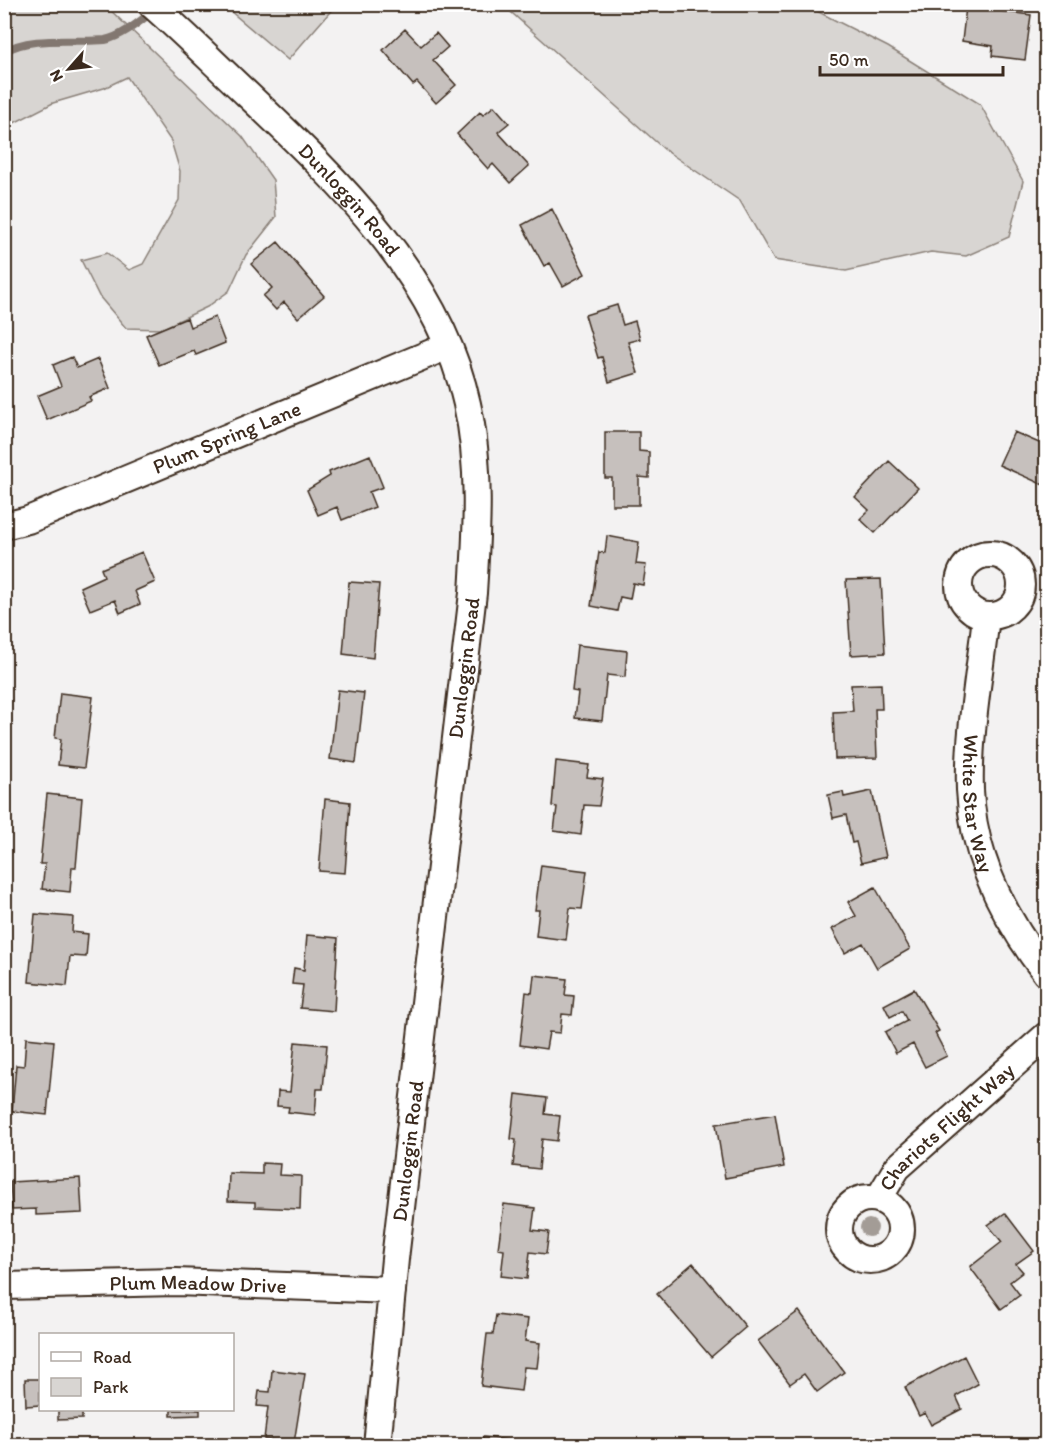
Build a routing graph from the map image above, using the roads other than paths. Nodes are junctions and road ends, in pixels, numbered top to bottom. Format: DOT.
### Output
graph roads {
  1 [pos="151,4"];
  2 [pos="448,346"];
  3 [pos="4,526"];
  4 [pos="986,616"];
  5 [pos="1047,973"];
  6 [pos="1047,1036"];
  7 [pos="879,1198"];
  8 [pos="4,1286"];
  9 [pos="392,1290"];
  10 [pos="376,1446"];
  1 -- 2 [label="street, Dunloggin Road"];
  2 -- 3 [label="street, Plum Spring Lane"];
  2 -- 9 [label="street, Dunloggin Road"];
  4 -- 5 [label="street, White Star Way"];
  6 -- 7 [label="street, Chariots Flight Way"];
  8 -- 9 [label="street, Plum Meadow Drive"];
  9 -- 10 [label="street, Dunloggin Road"];
}
